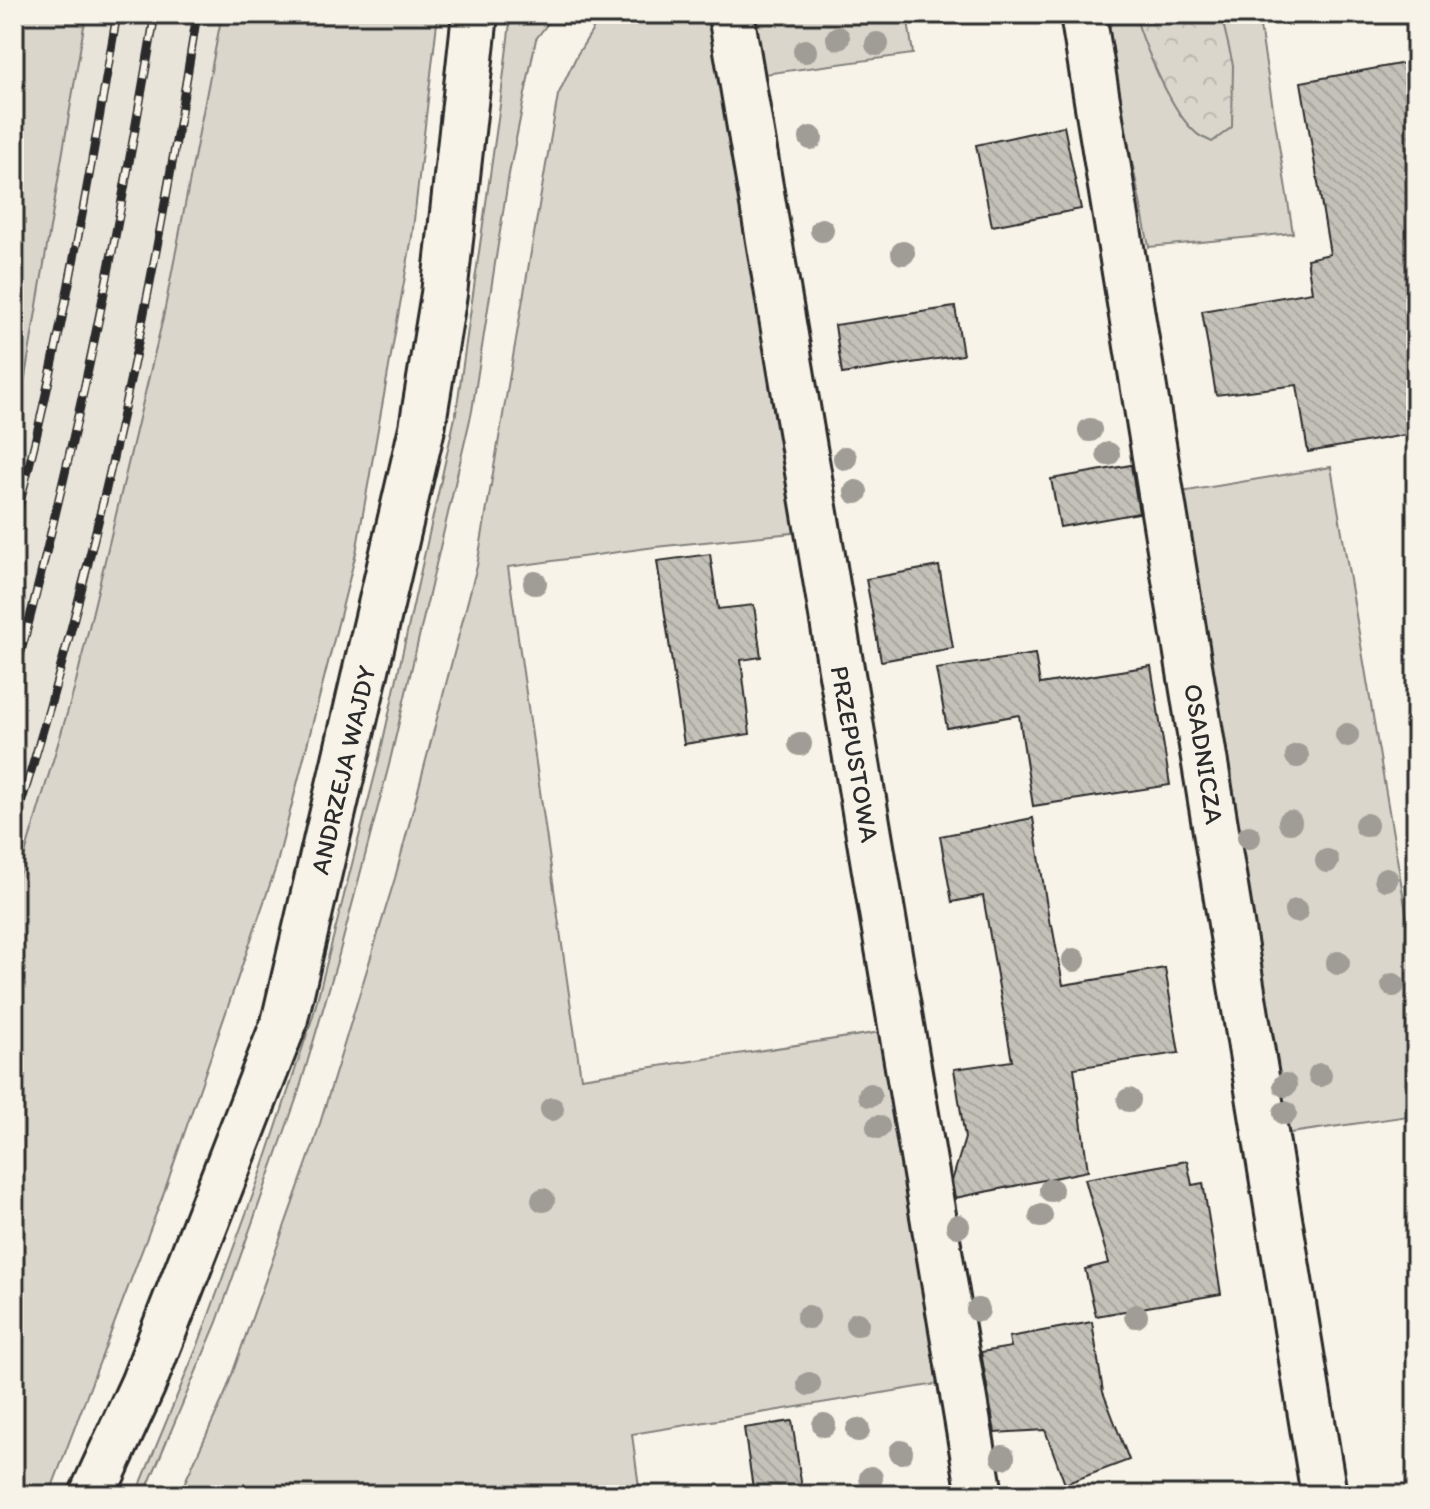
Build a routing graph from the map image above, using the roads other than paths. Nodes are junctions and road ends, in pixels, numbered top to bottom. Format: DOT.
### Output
graph roads {
  1 [pos="475,14"];
  2 [pos="731,14"];
  3 [pos="1083,14"];
  4 [pos="92,1495"];
  5 [pos="980,1495"];
  6 [pos="1324,1495"];
  1 -- 4 [label="street, ANDRZEJA WAJDY"];
  2 -- 5 [label="street, PRZEPUSTOWA"];
  3 -- 6 [label="street, OSADNICZA"];
}
